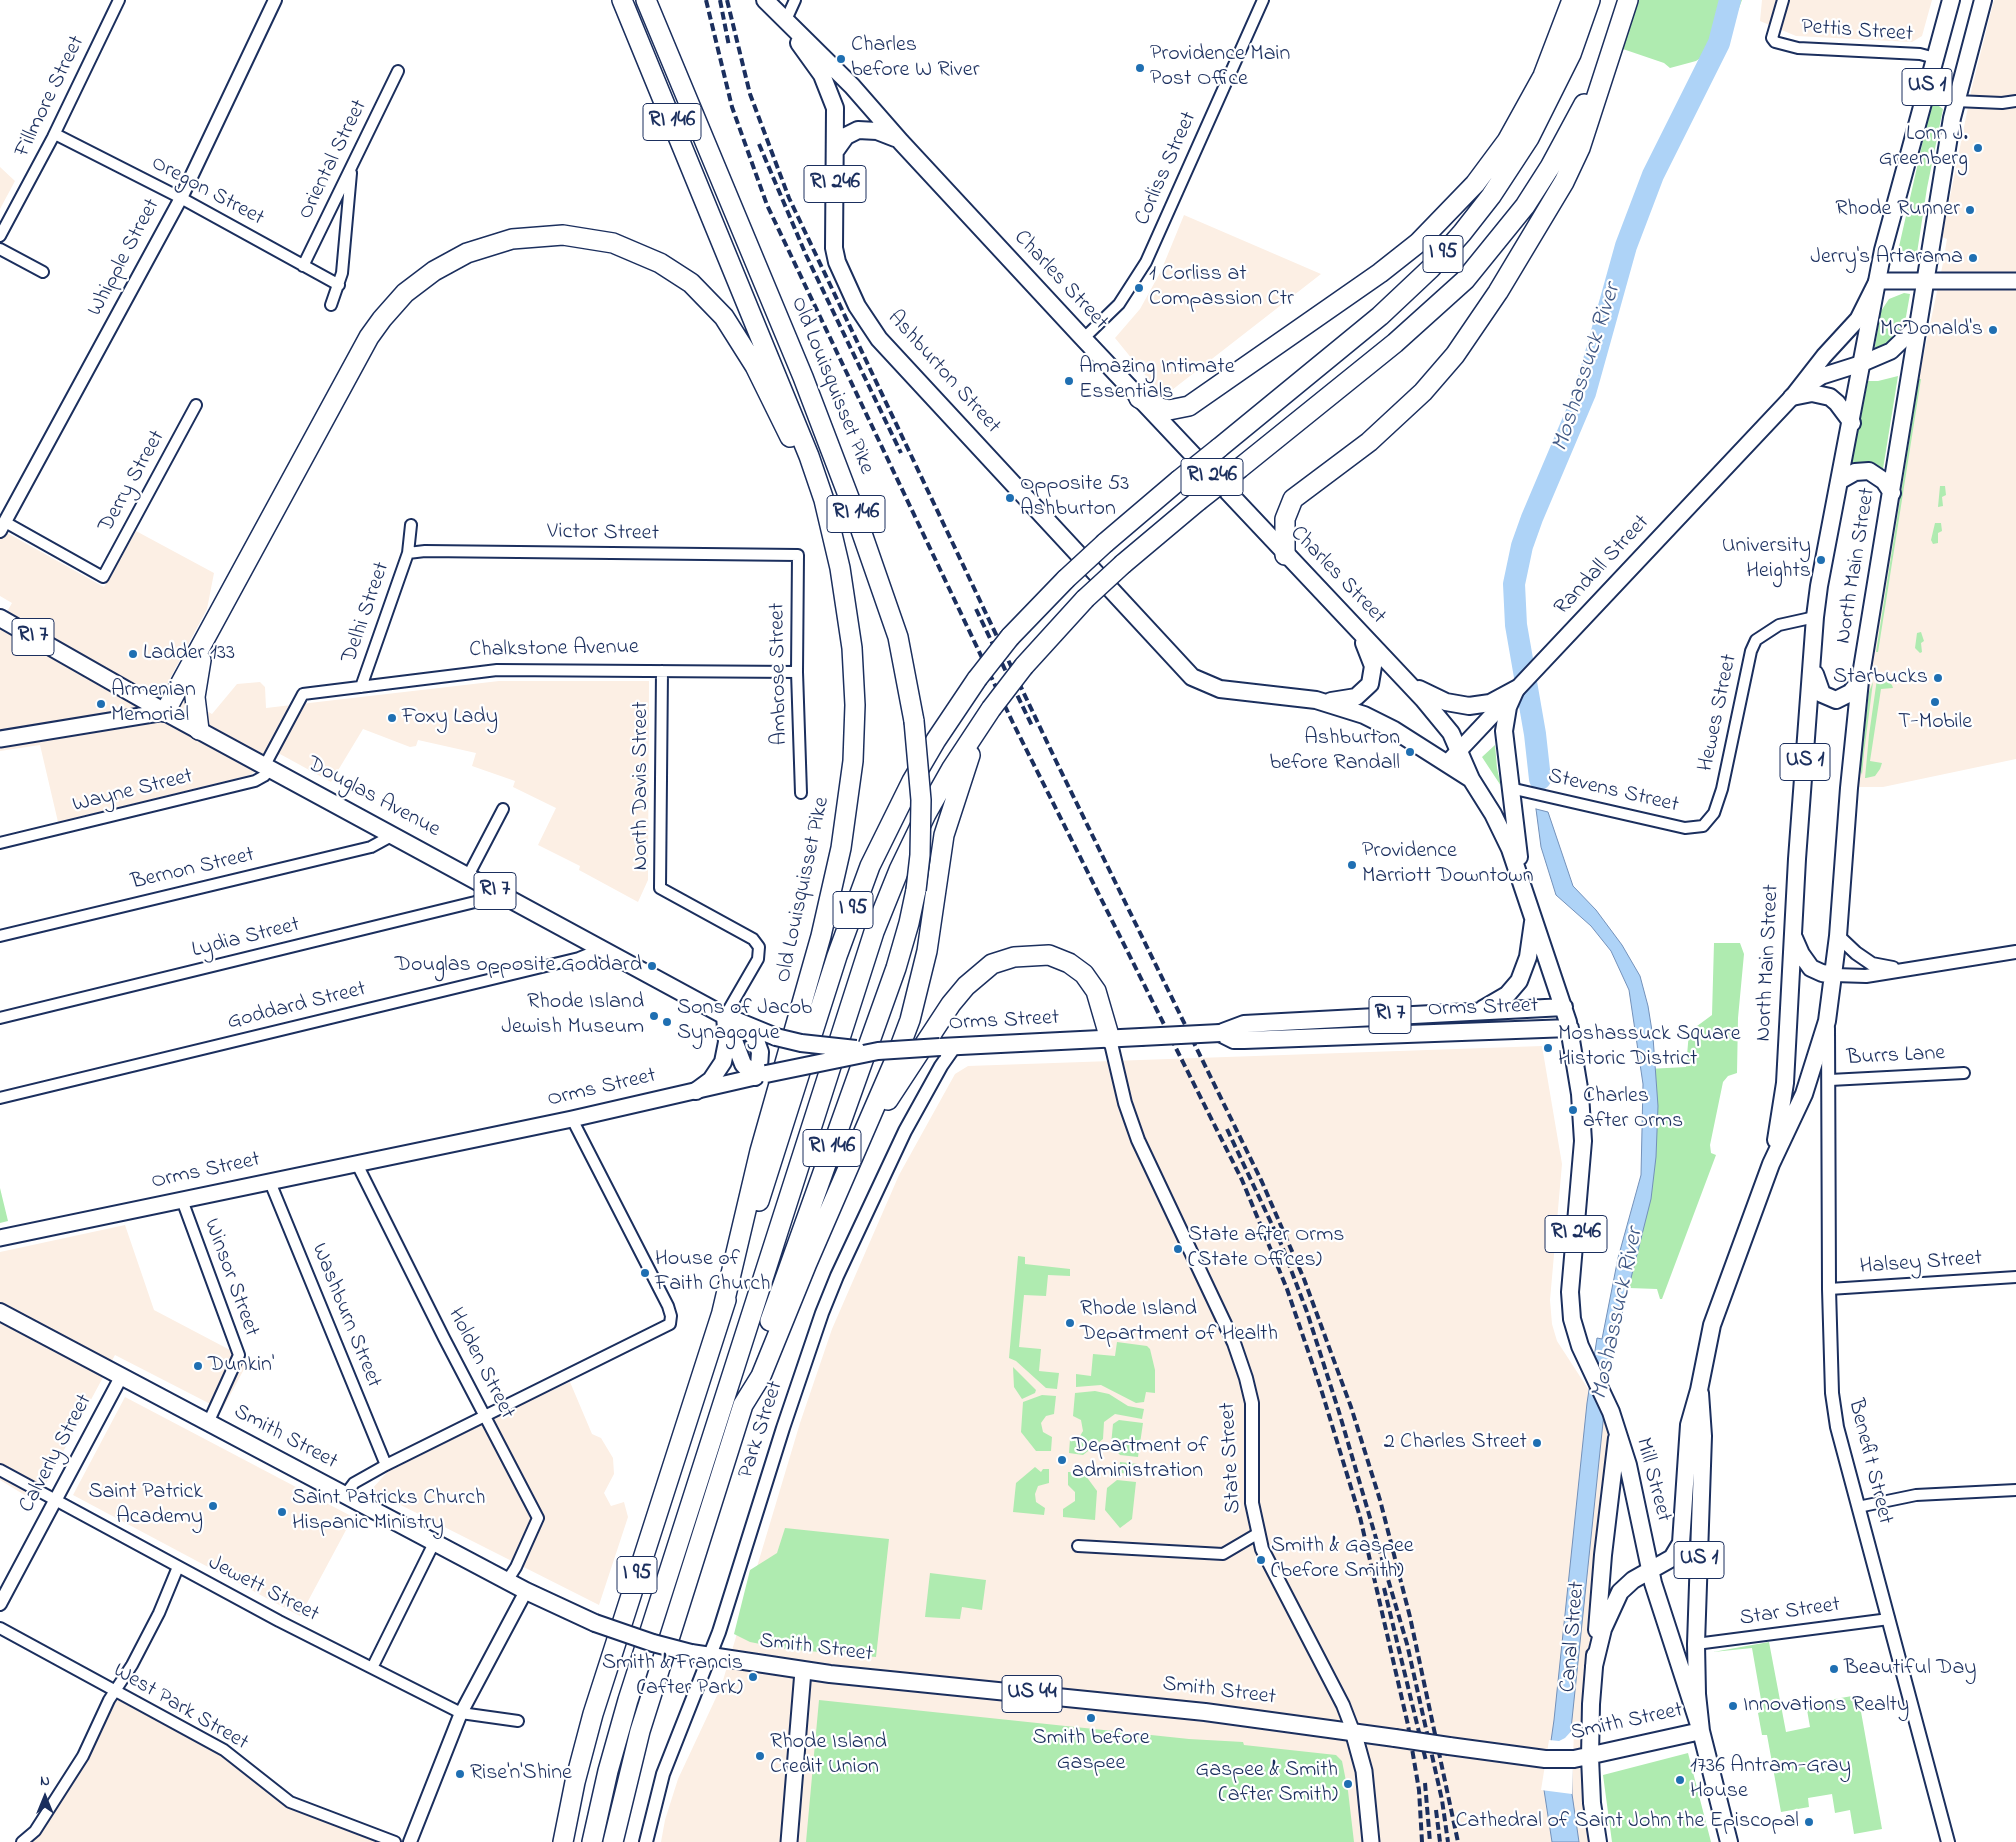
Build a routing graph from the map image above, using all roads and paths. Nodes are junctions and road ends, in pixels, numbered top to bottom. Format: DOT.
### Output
graph roads {
  1 [pos="119,0"];
  2 [pos="276,0"];
  3 [pos="622,0"];
  4 [pos="646,0"];
  5 [pos="764,0"];
  6 [pos="795,0"];
  7 [pos="1263,0"];
  8 [pos="1572,0"];
  9 [pos="1590,0"];
  10 [pos="1628,0"];
  11 [pos="1783,0"];
  12 [pos="1951,0"];
  13 [pos="1983,0"];
  14 [pos="785,22"];
  15 [pos="1615,40"];
  16 [pos="1935,58"];
  17 [pos="398,71"];
  18 [pos="2016,100"];
  19 [pos="1956,101"];
  20 [pos="55,134"];
  21 [pos="901,142"];
  22 [pos="836,150"];
  23 [pos="352,166"];
  24 [pos="180,198"];
  25 [pos="0,236"];
  26 [pos="0,249"];
  27 [pos="303,266"];
  28 [pos="43,272"];
  29 [pos="1877,281"];
  30 [pos="1925,281"];
  31 [pos="2016,281"];
  32 [pos="339,285"];
  33 [pos="331,305"];
  34 [pos="1918,324"];
  35 [pos="1083,339"];
  36 [pos="1863,363"];
  37 [pos="1792,397"];
  38 [pos="1138,398"];
  39 [pos="196,405"];
  40 [pos="1852,422"];
  41 [pos="1839,481"];
  42 [pos="1892,492"];
  43 [pos="830,523"];
  44 [pos="411,525"];
  45 [pos="2,526"];
  46 [pos="408,552"];
  47 [pos="798,555"];
  48 [pos="1285,555"];
  49 [pos="1814,617"];
  50 [pos="0,618"];
  51 [pos="211,627"];
  52 [pos="1357,630"];
  53 [pos="1813,667"];
  54 [pos="662,671"];
  55 [pos="797,672"];
  56 [pos="1860,681"];
  57 [pos="1406,682"];
  58 [pos="361,687"];
  59 [pos="1516,689"];
  60 [pos="1316,700"];
  61 [pos="991,709"];
  62 [pos="166,712"];
  63 [pos="199,730"];
  64 [pos="0,739"];
  65 [pos="1459,750"];
  66 [pos="1446,763"];
  67 [pos="268,767"];
  68 [pos="1471,779"];
  69 [pos="1510,788"];
  70 [pos="801,793"];
  71 [pos="503,809"];
  72 [pos="1707,824"];
  73 [pos="393,834"];
  74 [pos="0,843"];
  75 [pos="1519,871"];
  76 [pos="468,876"];
  77 [pos="498,892"];
  78 [pos="1534,917"];
  79 [pos="0,936"];
  80 [pos="1793,936"];
  81 [pos="1838,936"];
  82 [pos="601,948"];
  83 [pos="2016,952"];
  84 [pos="1908,968"];
  85 [pos="1834,975"];
  86 [pos="1564,1007"];
  87 [pos="1476,1011"];
  88 [pos="725,1016"];
  89 [pos="0,1018"];
  90 [pos="1828,1021"];
  91 [pos="742,1024"];
  92 [pos="1570,1028"];
  93 [pos="1220,1033"];
  94 [pos="1110,1039"];
  95 [pos="948,1047"];
  96 [pos="878,1052"];
  97 [pos="1964,1073"];
  98 [pos="760,1076"];
  99 [pos="1830,1080"];
  100 [pos="696,1091"];
  101 [pos="0,1098"];
  102 [pos="572,1119"];
  103 [pos="857,1146"];
  104 [pos="357,1164"];
  105 [pos="1771,1164"];
  106 [pos="270,1182"];
  107 [pos="182,1200"];
  108 [pos="0,1238"];
  109 [pos="2016,1277"];
  110 [pos="1829,1289"];
  111 [pos="0,1312"];
  112 [pos="722,1312"];
  113 [pos="121,1377"];
  114 [pos="1599,1386"];
  115 [pos="1699,1390"];
  116 [pos="743,1405"];
  117 [pos="485,1418"];
  118 [pos="208,1423"];
  119 [pos="1617,1436"];
  120 [pos="386,1465"];
  121 [pos="0,1470"];
  122 [pos="2016,1490"];
  123 [pos="345,1495"];
  124 [pos="55,1500"];
  125 [pos="1858,1507"];
  126 [pos="1257,1534"];
  127 [pos="434,1542"];
  128 [pos="1078,1546"];
  129 [pos="178,1567"];
  130 [pos="1650,1571"];
  131 [pos="507,1581"];
  132 [pos="526,1591"];
  133 [pos="0,1604"];
  134 [pos="1889,1619"];
  135 [pos="0,1628"];
  136 [pos="1696,1644"];
  137 [pos="710,1657"];
  138 [pos="372,1666"];
  139 [pos="1594,1666"];
  140 [pos="803,1671"];
  141 [pos="116,1691"];
  142 [pos="461,1713"];
  143 [pos="518,1721"];
  144 [pos="1353,1731"];
  145 [pos="1701,1731"];
  146 [pos="1582,1758"];
  147 [pos="22,1842"];
  148 [pos="395,1842"];
  149 [pos="410,1842"];
  150 [pos="563,1842"];
  151 [pos="592,1842"];
  152 [pos="613,1842"];
  153 [pos="646,1842"];
  154 [pos="789,1842"];
  155 [pos="1371,1842"];
  156 [pos="1598,1842"];
  157 [pos="1729,1842"];
  158 [pos="1948,1842"];
  1 -- 20 [label="street, Fillmore Street"];
  2 -- 24 [label="street, Whipple Street"];
  3 -- 43 [label="highway, Old Louisquisset Pike / RI 146"];
  4 -- 116 [label="highway, Old Louisquisset Pike / RI 146, bridge"];
  5 -- 14 [label="main road, Charles Street / RI 246"];
  6 -- 14 [label="street"];
  7 -- 35 [label="street, Corliss Street"];
  8 -- 38 [label="highway"];
  9 -- 112 [label="highway, I 95, bridge"];
  10 -- 15 [label="highway, I 95"];
  11 -- 16 [label="street, Pettis Street"];
  12 -- 16 [label="main road, North Main Street / US 1"];
  13 -- 19 [label="main road, North Main Street / US 1"];
  14 -- 21 [label="main road, Charles Street / RI 246"];
  14 -- 22 [label="main road, Ashburton Street / RI 246"];
  15 -- 48 [label="highway"];
  15 -- 61 [label="highway, I 95, bridge"];
  16 -- 29 [label="main road, North Main Street / US 1"];
  17 -- 23 [label="street, Oriental Street"];
  18 -- 19 [label="street"];
  19 -- 30 [label="main road, North Main Street / US 1"];
  20 -- 24 [label="street, Oregon Street"];
  20 -- 25 [label="street, Fillmore Street"];
  21 -- 22 [label="main road"];
  21 -- 35 [label="main road, Charles Street / RI 246"];
  22 -- 60 [label="main road, Ashburton Street / RI 246"];
  23 -- 27 [label="street, Oriental Street"];
  23 -- 32 [label="street"];
  24 -- 27 [label="street, Oregon Street"];
  24 -- 45 [label="street, Whipple Street"];
  26 -- 28 [label="street"];
  27 -- 32 [label="street, Oregon Street"];
  29 -- 30 [label="main road"];
  29 -- 36 [label="main road, North Main Street / US 1"];
  29 -- 37 [label="main road, Randall Street"];
  30 -- 31 [label="main road"];
  30 -- 34 [label="main road, North Main Street / US 1"];
  32 -- 33 [label="street"];
  34 -- 36 [label="main road, Randall Street"];
  34 -- 42 [label="main road, North Main Street / US 1"];
  35 -- 38 [label="main road, Charles Street / RI 246"];
  36 -- 37 [label="main road, Randall Street"];
  36 -- 40 [label="main road, North Main Street / US 1"];
  37 -- 40 [label="main road"];
  37 -- 59 [label="main road, Randall Street"];
  38 -- 48 [label="main road, Charles Street / RI 246"];
  39 -- 45 [label="street, Derry Street"];
  40 -- 41 [label="main road, North Main Street / US 1"];
  41 -- 42 [label="main road"];
  41 -- 49 [label="main road, North Main Street / US 1"];
  42 -- 56 [label="main road, North Main Street / US 1"];
  43 -- 51 [label="highway"];
  43 -- 112 [label="highway, Old Louisquisset Pike / RI 146"];
  44 -- 46 [label="street, Delhi Street"];
  46 -- 47 [label="street, Victor Street"];
  46 -- 58 [label="street, Delhi Street"];
  47 -- 55 [label="street, Ambrose Street"];
  48 -- 52 [label="main road, Charles Street / RI 246"];
  49 -- 53 [label="main road, North Main Street / US 1"];
  49 -- 72 [label="street, Hewes Street"];
  50 -- 62 [label="main road, Douglas Avenue / RI 7"];
  51 -- 62 [label="highway"];
  51 -- 63 [label="highway"];
  52 -- 57 [label="main road, Charles Street / RI 246"];
  52 -- 60 [label="main road"];
  53 -- 56 [label="main road"];
  53 -- 80 [label="main road, North Main Street / US 1"];
  54 -- 55 [label="street, Chalkstone Avenue"];
  54 -- 58 [label="street, Chalkstone Avenue"];
  54 -- 88 [label="street, North Davis Street"];
  55 -- 70 [label="street, Ambrose Street"];
  56 -- 81 [label="main road, North Main Street / US 1"];
  57 -- 59 [label="main road"];
  57 -- 65 [label="main road, Charles Street / RI 246"];
  58 -- 67 [label="street, Chalkstone Avenue"];
  59 -- 65 [label="main road, Randall Street"];
  59 -- 69 [label="main road"];
  60 -- 66 [label="main road, RI 246"];
  61 -- 103 [label="highway"];
  61 -- 151 [label="highway, I 95"];
  62 -- 63 [label="main road, Douglas Avenue / RI 7"];
  62 -- 64 [label="main road"];
  63 -- 67 [label="main road, Douglas Avenue / RI 7"];
  65 -- 66 [label="main road, Randall Street"];
  65 -- 68 [label="main road, Charles Street / RI 246"];
  66 -- 68 [label="main road, Charles Street / RI 246"];
  67 -- 73 [label="main road, Douglas Avenue / RI 7"];
  67 -- 74 [label="street, Wayne Street"];
  68 -- 75 [label="main road, Charles Street / RI 246"];
  69 -- 72 [label="street, Stevens Street"];
  69 -- 75 [label="main road"];
  71 -- 76 [label="street"];
  73 -- 76 [label="main road, Douglas Avenue / RI 7"];
  73 -- 79 [label="street, Bernon Street"];
  75 -- 78 [label="main road, Charles Street / RI 246"];
  76 -- 77 [label="main road, Douglas Avenue / RI 7"];
  77 -- 82 [label="main road, Douglas Avenue / RI 7"];
  77 -- 89 [label="street, Lydia Street"];
  78 -- 86 [label="main road, Charles Street / RI 246"];
  78 -- 87 [label="main road"];
  80 -- 85 [label="main road"];
  80 -- 105 [label="main road, North Main Street / US 1"];
  81 -- 84 [label="street"];
  81 -- 85 [label="main road, North Main Street / US 1"];
  82 -- 88 [label="main road, Douglas Avenue / RI 7"];
  82 -- 101 [label="street, Goddard Street"];
  83 -- 84 [label="street"];
  84 -- 85 [label="street"];
  85 -- 90 [label="main road, North Main Street / US 1"];
  86 -- 87 [label="main road, Orms Street / RI 7"];
  86 -- 92 [label="main road, Charles Street / RI 246"];
  87 -- 93 [label="main road, Orms Street / RI 7"];
  88 -- 91 [label="main road, Douglas Avenue / RI 7"];
  88 -- 98 [label="main road"];
  88 -- 100 [label="main road"];
  90 -- 99 [label="street, Benefit Street"];
  90 -- 105 [label="main road, North Main Street / US 1"];
  91 -- 96 [label="main road, Douglas Avenue / RI 7, bridge"];
  91 -- 98 [label="main road"];
  92 -- 93 [label="main road, Orms Street / RI 7"];
  92 -- 114 [label="main road, Charles Street / RI 246"];
  93 -- 94 [label="main road, Orms Street / RI 7, bridge"];
  94 -- 95 [label="main road, Orms Street / RI 7"];
  94 -- 103 [label="highway"];
  94 -- 126 [label="street, State Street"];
  95 -- 96 [label="main road, Orms Street / RI 7, bridge"];
  95 -- 137 [label="street, Park Street"];
  96 -- 98 [label="main road, Orms Street / RI 7, bridge"];
  97 -- 99 [label="street, Burrs Lane"];
  98 -- 100 [label="main road, Orms Street"];
  99 -- 110 [label="street, Benefit Street"];
  100 -- 102 [label="main road, Orms Street"];
  102 -- 104 [label="main road, Orms Street"];
  102 -- 117 [label="street"];
  103 -- 116 [label="highway"];
  104 -- 106 [label="main road, Orms Street"];
  104 -- 117 [label="street, Holden Street"];
  105 -- 115 [label="main road, North Main Street / US 1"];
  106 -- 107 [label="main road, Orms Street"];
  106 -- 120 [label="street, Washburn Street"];
  107 -- 108 [label="main road, Orms Street"];
  107 -- 118 [label="street, Winsor Street"];
  109 -- 110 [label="street, Halsey Street"];
  110 -- 125 [label="street, Benefit Street"];
  111 -- 113 [label="main road, Smith Street / US 44"];
  112 -- 150 [label="highway, I 95"];
  113 -- 118 [label="main road, Smith Street / US 44"];
  113 -- 124 [label="street, Calverly Street"];
  114 -- 119 [label="main road, Mill Street / RI 246"];
  115 -- 130 [label="main road, North Main Street / US 1"];
  115 -- 136 [label="main road, North Main Street / US 1"];
  116 -- 152 [label="highway"];
  117 -- 120 [label="street"];
  117 -- 131 [label="street, Holden Street"];
  118 -- 123 [label="main road, Smith Street / US 44"];
  119 -- 130 [label="main road, Mill Street / RI 246"];
  119 -- 139 [label="main road, Canal Street / RI 246"];
  120 -- 123 [label="street"];
  121 -- 124 [label="street, Jewett Street"];
  122 -- 125 [label="street"];
  123 -- 127 [label="main road, Smith Street / US 44"];
  124 -- 129 [label="street, Jewett Street"];
  124 -- 133 [label="street, Calverly Street"];
  125 -- 134 [label="street, Benefit Street"];
  126 -- 128 [label="street"];
  126 -- 144 [label="street, State Street"];
  127 -- 131 [label="main road, Smith Street / US 44"];
  127 -- 138 [label="street"];
  129 -- 138 [label="street, Jewett Street"];
  129 -- 141 [label="street"];
  130 -- 139 [label="main road, North Main Street / US 1"];
  130 -- 145 [label="main road, Mill Street / RI 246"];
  131 -- 132 [label="main road, Smith Street / US 44"];
  132 -- 137 [label="main road, Smith Street / US 44, bridge"];
  132 -- 142 [label="street"];
  134 -- 136 [label="street, Star Street"];
  134 -- 158 [label="street, Benefit Street"];
  135 -- 141 [label="street, West Park Street"];
  136 -- 145 [label="main road, North Main Street / US 1"];
  137 -- 140 [label="main road, Smith Street / US 44"];
  137 -- 153 [label="street, Park Street"];
  138 -- 142 [label="street, Jewett Street"];
  139 -- 146 [label="main road, Canal Street / US 1"];
  140 -- 144 [label="main road, Smith Street / US 44"];
  140 -- 154 [label="main road"];
  141 -- 147 [label="street"];
  141 -- 148 [label="street, West Park Street"];
  142 -- 143 [label="street, Jewett Street"];
  142 -- 149 [label="street"];
  144 -- 146 [label="main road, Smith Street, bridge"];
  144 -- 155 [label="main road"];
  145 -- 146 [label="main road, Smith Street"];
  145 -- 157 [label="main road, North Main Street"];
  146 -- 156 [label="main road, Canal Street"];
}
